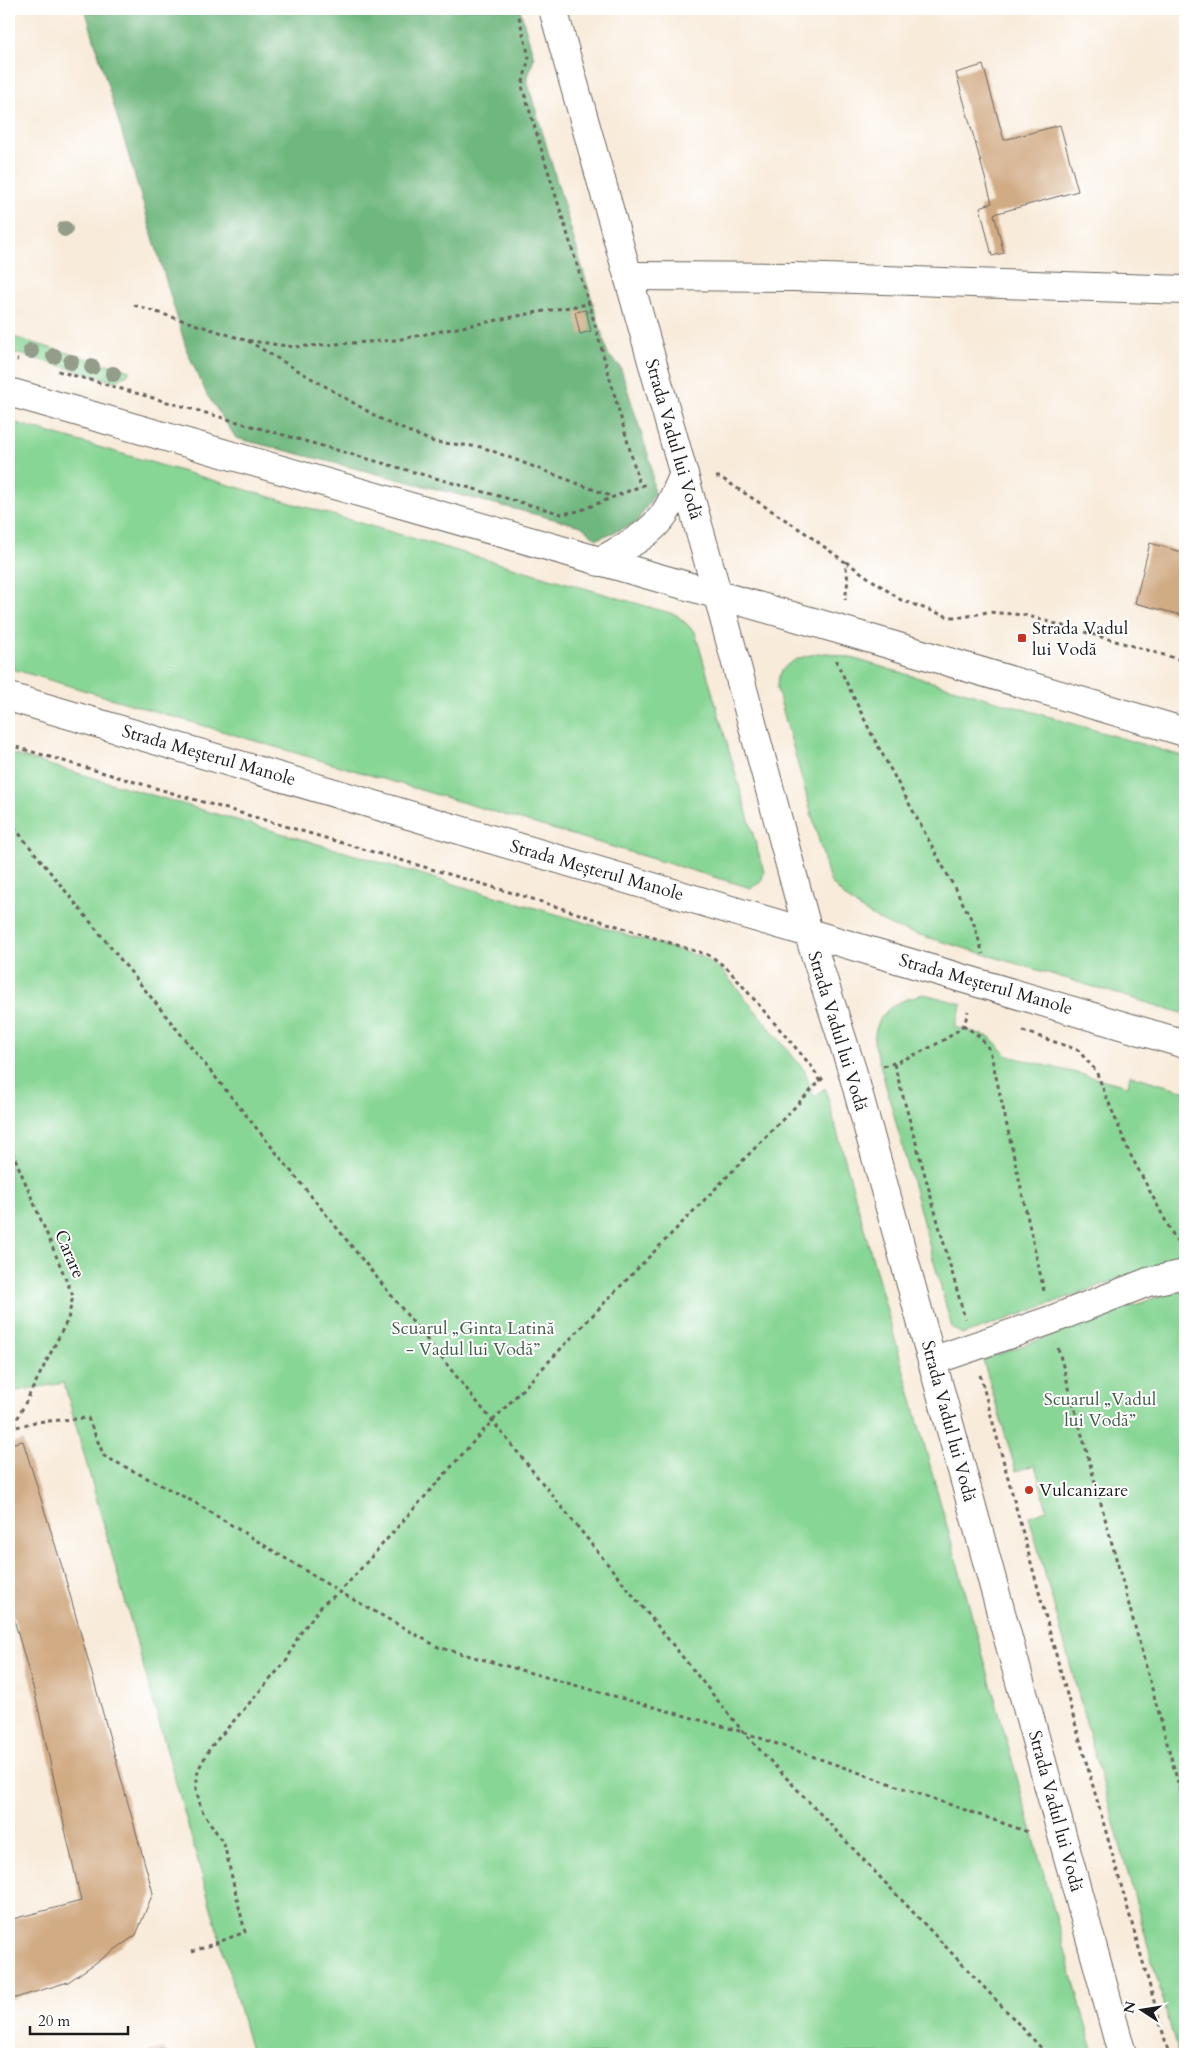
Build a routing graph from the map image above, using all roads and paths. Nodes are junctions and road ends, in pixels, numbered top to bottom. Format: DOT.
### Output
graph roads {
  1 [pos="516,9"];
  2 [pos="553,9"];
  3 [pos="628,276"];
  4 [pos="1185,290"];
  5 [pos="589,304"];
  6 [pos="134,305"];
  7 [pos="245,340"];
  8 [pos="9,358"];
  9 [pos="18,360"];
  10 [pos="56,371"];
  11 [pos="9,392"];
  12 [pos="684,474"];
  13 [pos="640,486"];
  14 [pos="613,497"];
  15 [pos="580,511"];
  16 [pos="599,562"];
  17 [pos="845,562"];
  18 [pos="718,596"];
  19 [pos="1185,661"];
  20 [pos="9,696"];
  21 [pos="1185,732"];
  22 [pos="9,745"];
  23 [pos="9,821"];
  24 [pos="974,924"];
  25 [pos="808,932"];
  26 [pos="976,982"];
  27 [pos="968,1013"];
  28 [pos="976,1015"];
  29 [pos="963,1025"];
  30 [pos="1018,1029"];
  31 [pos="1185,1044"];
  32 [pos="894,1064"];
  33 [pos="877,1067"];
  34 [pos="826,1076"];
  35 [pos="820,1082"];
  36 [pos="9,1144"];
  37 [pos="1183,1262"];
  38 [pos="1051,1320"];
  39 [pos="972,1347"];
  40 [pos="932,1361"];
  41 [pos="494,1420"];
  42 [pos="11,1428"];
  43 [pos="340,1592"];
  44 [pos="743,1732"];
  45 [pos="1185,1808"];
  46 [pos="1031,1841"];
  47 [pos="192,1952"];
  48 [pos="1047,2054"];
  49 [pos="1122,2054"];
  50 [pos="1169,2054"];
  1 -- 5 [label="path"];
  2 -- 3 [label="main road, Strada Vadul lui Vodă"];
  3 -- 4 [label="main road"];
  3 -- 12 [label="main road, Strada Vadul lui Vodă"];
  5 -- 7 [label="path"];
  5 -- 13 [label="path"];
  6 -- 7 [label="path"];
  7 -- 14 [label="path"];
  8 -- 9 [label="path"];
  10 -- 15 [label="path"];
  11 -- 16 [label="main road"];
  12 -- 16 [label="main road"];
  12 -- 18 [label="main road, Strada Vadul lui Vodă"];
  16 -- 18 [label="main road"];
  17 -- 19 [label="path"];
  18 -- 21 [label="main road"];
  18 -- 25 [label="main road, Strada Vadul lui Vodă"];
  20 -- 25 [label="main road, Strada Meșterul Manole"];
  22 -- 35 [label="path"];
  23 -- 41 [label="path"];
  24 -- 26 [label="path"];
  25 -- 26 [label="main road, Strada Meșterul Manole"];
  25 -- 40 [label="main road, Strada Vadul lui Vodă"];
  26 -- 27 [label="path"];
  26 -- 31 [label="main road, Strada Meșterul Manole"];
  27 -- 28 [label="path"];
  27 -- 29 [label="path"];
  29 -- 32 [label="path"];
  29 -- 38 [label="path"];
  30 -- 37 [label="path"];
  32 -- 33 [label="path"];
  32 -- 39 [label="path"];
  34 -- 35 [label="path"];
  35 -- 41 [label="path"];
  36 -- 42 [label="path, Carare"];
  37 -- 38 [label="main road"];
  38 -- 39 [label="main road"];
  38 -- 45 [label="path"];
  39 -- 40 [label="main road"];
  39 -- 50 [label="path"];
  40 -- 49 [label="main road, Strada Vadul lui Vodă"];
  41 -- 43 [label="path"];
  41 -- 44 [label="path"];
  42 -- 43 [label="path"];
  43 -- 44 [label="path"];
  43 -- 47 [label="path"];
  44 -- 46 [label="path"];
  44 -- 48 [label="path"];
}
